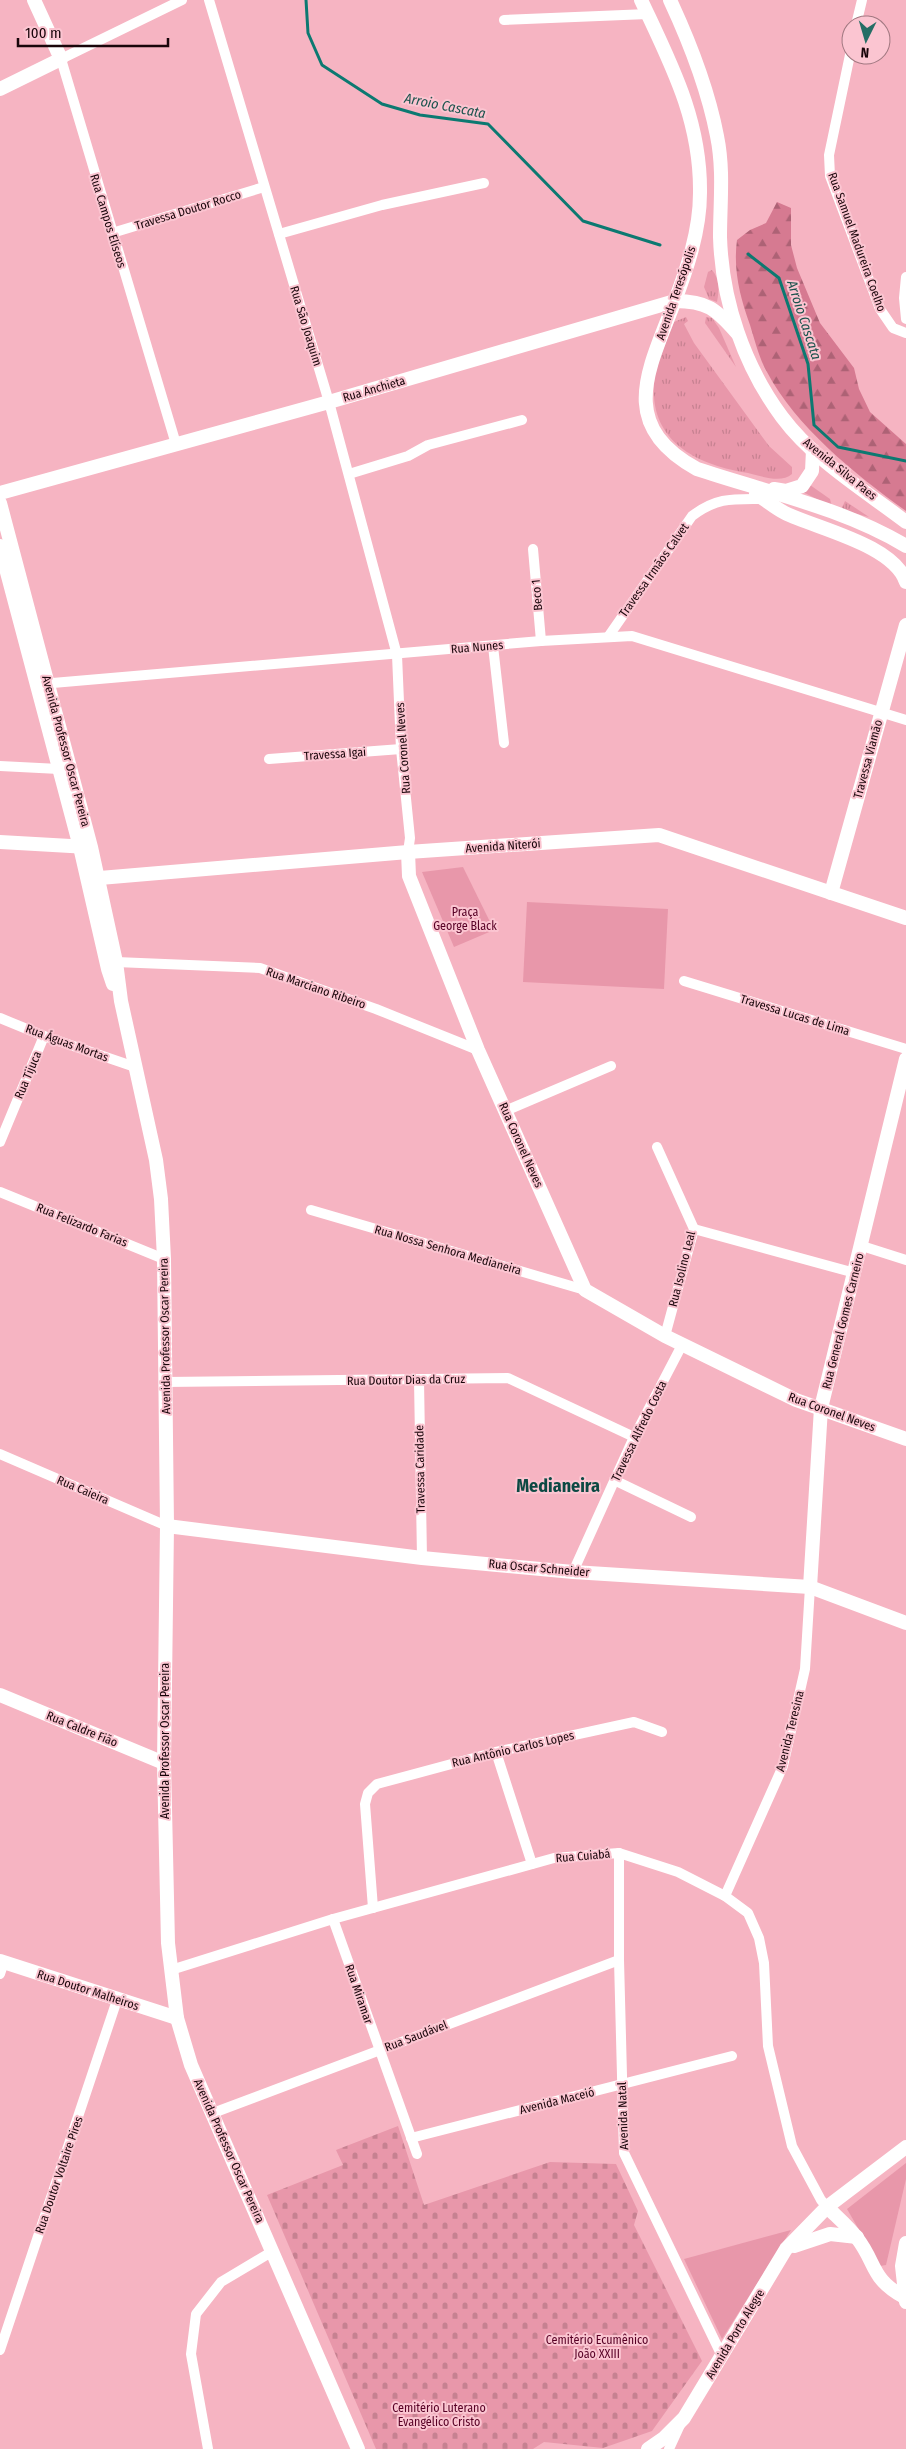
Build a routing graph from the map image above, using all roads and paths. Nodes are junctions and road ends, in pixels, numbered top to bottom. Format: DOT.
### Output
graph roads {
  1 [pos="34,0"];
  2 [pos="182,0"];
  3 [pos="208,0"];
  4 [pos="641,0"];
  5 [pos="670,0"];
  6 [pos="862,0"];
  7 [pos="648,14"];
  8 [pos="858,15"];
  9 [pos="504,20"];
  10 [pos="61,59"];
  11 [pos="848,65"];
  12 [pos="0,89"];
  13 [pos="484,184"];
  14 [pos="264,187"];
  15 [pos="112,233"];
  16 [pos="279,234"];
  17 [pos="906,277"];
  18 [pos="675,301"];
  19 [pos="906,319"];
  20 [pos="737,333"];
  21 [pos="906,333"];
  22 [pos="329,402"];
  23 [pos="522,420"];
  24 [pos="176,444"];
  25 [pos="813,450"];
  26 [pos="349,474"];
  27 [pos="739,483"];
  28 [pos="0,493"];
  29 [pos="764,499"];
  30 [pos="0,502"];
  31 [pos="906,522"];
  32 [pos="0,546"];
  33 [pos="906,546"];
  34 [pos="533,549"];
  35 [pos="5,578"];
  36 [pos="906,582"];
  37 [pos="906,625"];
  38 [pos="608,637"];
  39 [pos="541,641"];
  40 [pos="493,646"];
  41 [pos="397,655"];
  42 [pos="42,684"];
  43 [pos="881,712"];
  44 [pos="906,720"];
  45 [pos="504,743"];
  46 [pos="401,749"];
  47 [pos="269,759"];
  48 [pos="0,766"];
  49 [pos="58,768"];
  50 [pos="0,842"];
  51 [pos="86,847"];
  52 [pos="408,852"];
  53 [pos="93,878"];
  54 [pos="831,893"];
  55 [pos="906,918"];
  56 [pos="116,962"];
  57 [pos="684,981"];
  58 [pos="121,1001"];
  59 [pos="0,1018"];
  60 [pos="44,1036"];
  61 [pos="906,1049"];
  62 [pos="478,1050"];
  63 [pos="906,1060"];
  64 [pos="611,1066"];
  65 [pos="135,1067"];
  66 [pos="903,1088"];
  67 [pos="505,1111"];
  68 [pos="0,1142"];
  69 [pos="657,1148"];
  70 [pos="0,1192"];
  71 [pos="311,1210"];
  72 [pos="694,1229"];
  73 [pos="862,1246"];
  74 [pos="164,1259"];
  75 [pos="906,1260"];
  76 [pos="855,1273"];
  77 [pos="585,1290"];
  78 [pos="665,1336"];
  79 [pos="682,1345"];
  80 [pos="419,1380"];
  81 [pos="165,1382"];
  82 [pos="821,1408"];
  83 [pos="634,1437"];
  84 [pos="906,1439"];
  85 [pos="0,1454"];
  86 [pos="614,1480"];
  87 [pos="691,1517"];
  88 [pos="166,1526"];
  89 [pos="422,1558"];
  90 [pos="573,1572"];
  91 [pos="810,1586"];
  92 [pos="906,1623"];
  93 [pos="0,1695"];
  94 [pos="662,1732"];
  95 [pos="496,1752"];
  96 [pos="164,1763"];
  97 [pos="619,1853"];
  98 [pos="532,1864"];
  99 [pos="725,1896"];
  100 [pos="373,1908"];
  101 [pos="333,1919"];
  102 [pos="619,1960"];
  103 [pos="1,1966"];
  104 [pos="171,1970"];
  105 [pos="117,2000"];
  106 [pos="177,2018"];
  107 [pos="378,2050"];
  108 [pos="732,2056"];
  109 [pos="622,2085"];
  110 [pos="213,2113"];
  111 [pos="411,2138"];
  112 [pos="906,2147"];
  113 [pos="417,2154"];
  114 [pos="827,2207"];
  115 [pos="857,2237"];
  116 [pos="906,2243"];
  117 [pos="786,2249"];
  118 [pos="273,2251"];
  119 [pos="905,2300"];
  120 [pos="0,2350"];
  121 [pos="722,2356"];
  122 [pos="684,2418"];
  123 [pos="208,2449"];
  124 [pos="358,2449"];
  125 [pos="648,2449"];
  126 [pos="669,2449"];
  1 -- 10 [label="main road, Rua Campos Elíseos"];
  2 -- 10 [label="street"];
  3 -- 14 [label="street, Rua São Joaquim"];
  4 -- 7 [label="main road, Avenida Teresópolis"];
  5 -- 20 [label="main road"];
  6 -- 8 [label="street"];
  7 -- 9 [label="street"];
  7 -- 18 [label="main road, Avenida Teresópolis"];
  10 -- 12 [label="main road"];
  10 -- 15 [label="street, Rua Campos Elíseos"];
  11 -- 21 [label="street, Rua Samuel Madureira Coelho"];
  13 -- 16 [label="street"];
  14 -- 15 [label="street, Travessa Doutor Rocco"];
  14 -- 16 [label="street, Rua São Joaquim"];
  15 -- 24 [label="street, Rua Campos Elíseos"];
  16 -- 22 [label="street, Rua São Joaquim"];
  17 -- 19 [label="street"];
  18 -- 20 [label="main road, Rua Anchieta"];
  18 -- 22 [label="main road, Rua Anchieta"];
  18 -- 27 [label="main road, Avenida Teresópolis"];
  20 -- 25 [label="main road, Avenida Silva Paes"];
  22 -- 24 [label="main road, Rua Anchieta"];
  22 -- 26 [label="street, Rua São Joaquim"];
  23 -- 26 [label="street"];
  24 -- 28 [label="main road, Rua Anchieta"];
  25 -- 27 [label="main road"];
  25 -- 31 [label="main road, Avenida Silva Paes"];
  26 -- 41 [label="street, Rua São Joaquim"];
  27 -- 29 [label="main road"];
  27 -- 33 [label="main road"];
  29 -- 36 [label="main road"];
  29 -- 38 [label="street, Travessa Irmãos Calvet"];
  30 -- 42 [label="main road, Avenida Professor Oscar Pereira"];
  32 -- 35 [label="main road, Avenida Professor Oscar Pereira"];
  34 -- 39 [label="street, Beco 1"];
  35 -- 42 [label="main road, Avenida Professor Oscar Pereira"];
  37 -- 43 [label="main road, Travessa Viamão"];
  38 -- 39 [label="street, Rua Nunes"];
  38 -- 43 [label="street, Rua Nunes"];
  39 -- 40 [label="street, Rua Nunes"];
  40 -- 41 [label="street, Rua Nunes"];
  40 -- 45 [label="street"];
  41 -- 42 [label="street, Rua Nunes"];
  41 -- 46 [label="street, Rua Coronel Neves"];
  42 -- 49 [label="main road, Avenida Professor Oscar Pereira"];
  42 -- 51 [label="main road, Avenida Professor Oscar Pereira"];
  43 -- 44 [label="street, Rua Nunes"];
  43 -- 54 [label="main road, Travessa Viamão"];
  46 -- 47 [label="street, Travessa Igai"];
  46 -- 52 [label="street, Rua Coronel Neves"];
  48 -- 49 [label="street"];
  49 -- 51 [label="main road, Avenida Professor Oscar Pereira"];
  50 -- 51 [label="main road"];
  51 -- 53 [label="main road, Avenida Professor Oscar Pereira"];
  52 -- 53 [label="main road, Avenida Niterói"];
  52 -- 54 [label="main road, Avenida Niterói"];
  52 -- 62 [label="main road, Rua Coronel Neves"];
  53 -- 56 [label="main road, Avenida Professor Oscar Pereira"];
  53 -- 58 [label="main road, Avenida Professor Oscar Pereira"];
  54 -- 55 [label="main road, Avenida Niterói"];
  56 -- 58 [label="main road, Avenida Professor Oscar Pereira"];
  56 -- 62 [label="street, Rua Marciano Ribeiro"];
  57 -- 61 [label="street, Travessa Lucas de Lima"];
  58 -- 65 [label="main road, Avenida Professor Oscar Pereira"];
  59 -- 60 [label="street, Rua Águas Mortas"];
  60 -- 65 [label="street, Rua Águas Mortas"];
  60 -- 68 [label="street, Rua Tijuca"];
  62 -- 67 [label="main road, Rua Coronel Neves"];
  63 -- 66 [label="main road, Rua General Gomes Carneiro"];
  64 -- 67 [label="street"];
  65 -- 74 [label="main road, Avenida Professor Oscar Pereira"];
  66 -- 73 [label="main road, Rua General Gomes Carneiro"];
  67 -- 77 [label="main road, Rua Coronel Neves"];
  69 -- 72 [label="street, Rua Isolino Leal"];
  70 -- 74 [label="street, Rua Felizardo Farias"];
  71 -- 77 [label="street, Rua Nossa Senhora Medianeira"];
  72 -- 76 [label="street"];
  72 -- 78 [label="street, Rua Isolino Leal"];
  73 -- 75 [label="street"];
  73 -- 76 [label="main road, Rua General Gomes Carneiro"];
  74 -- 81 [label="main road, Avenida Professor Oscar Pereira"];
  76 -- 82 [label="main road, Rua General Gomes Carneiro"];
  77 -- 78 [label="main road, Rua Coronel Neves"];
  78 -- 79 [label="main road, Rua Coronel Neves"];
  79 -- 82 [label="main road, Rua Coronel Neves"];
  79 -- 83 [label="street, Travessa Alfredo Costa"];
  80 -- 81 [label="street, Rua Doutor Dias da Cruz"];
  80 -- 83 [label="street, Rua Doutor Dias da Cruz"];
  80 -- 89 [label="street, Travessa Caridade"];
  81 -- 88 [label="main road, Avenida Professor Oscar Pereira"];
  82 -- 84 [label="main road, Rua Coronel Neves"];
  82 -- 91 [label="main road, Rua General Gomes Carneiro"];
  83 -- 86 [label="street, Travessa Alfredo Costa"];
  85 -- 88 [label="street, Rua Caieira"];
  86 -- 87 [label="street"];
  86 -- 90 [label="street, Travessa Alfredo Costa"];
  88 -- 89 [label="main road, Rua Oscar Schneider"];
  88 -- 96 [label="main road, Avenida Professor Oscar Pereira"];
  89 -- 90 [label="main road, Rua Oscar Schneider"];
  90 -- 91 [label="main road, Rua Oscar Schneider"];
  91 -- 92 [label="main road, Rua Oscar Schneider"];
  91 -- 99 [label="street, Avenida Teresina"];
  93 -- 96 [label="main road, Rua Caldre Fião"];
  94 -- 95 [label="street, Rua Antônio Carlos Lopes"];
  95 -- 98 [label="street"];
  95 -- 100 [label="street, Rua Antônio Carlos Lopes"];
  96 -- 104 [label="main road, Avenida Professor Oscar Pereira"];
  97 -- 98 [label="street, Rua Cuiabá"];
  97 -- 99 [label="street, Rua Cuiabá"];
  97 -- 102 [label="street, Avenida Natal"];
  98 -- 100 [label="street, Rua Cuiabá"];
  99 -- 114 [label="street, Rua Cuiabá"];
  100 -- 101 [label="street, Rua Cuiabá"];
  101 -- 104 [label="street, Rua Cuiabá"];
  101 -- 107 [label="street, Rua Miramar"];
  102 -- 107 [label="street, Rua Saudável"];
  102 -- 109 [label="street, Avenida Natal"];
  103 -- 105 [label="main road, Rua Doutor Malheiros"];
  104 -- 106 [label="main road, Avenida Professor Oscar Pereira"];
  105 -- 106 [label="main road, Rua Doutor Malheiros"];
  105 -- 120 [label="street, Rua Doutor Voltaire Pires"];
  106 -- 110 [label="main road, Avenida Professor Oscar Pereira"];
  107 -- 110 [label="street, Rua Saudável"];
  107 -- 111 [label="street, Rua Miramar"];
  108 -- 109 [label="street, Avenida Maceió"];
  109 -- 111 [label="street, Avenida Maceió"];
  109 -- 121 [label="street, Avenida Natal"];
  110 -- 118 [label="main road, Avenida Professor Oscar Pereira"];
  111 -- 113 [label="street, Rua Miramar"];
  112 -- 114 [label="main road, Avenida Porto Alegre"];
  114 -- 115 [label="main road"];
  114 -- 117 [label="main road, Avenida Porto Alegre"];
  115 -- 117 [label="main road"];
  115 -- 119 [label="main road"];
  116 -- 119 [label="main road"];
  117 -- 121 [label="main road, Avenida Porto Alegre"];
  118 -- 123 [label="street"];
  118 -- 124 [label="main road, Avenida Professor Oscar Pereira"];
  121 -- 122 [label="main road, Avenida Porto Alegre"];
  122 -- 125 [label="main road, Avenida Porto Alegre"];
  122 -- 126 [label="street, Avenida Porto Alegre"];
}
